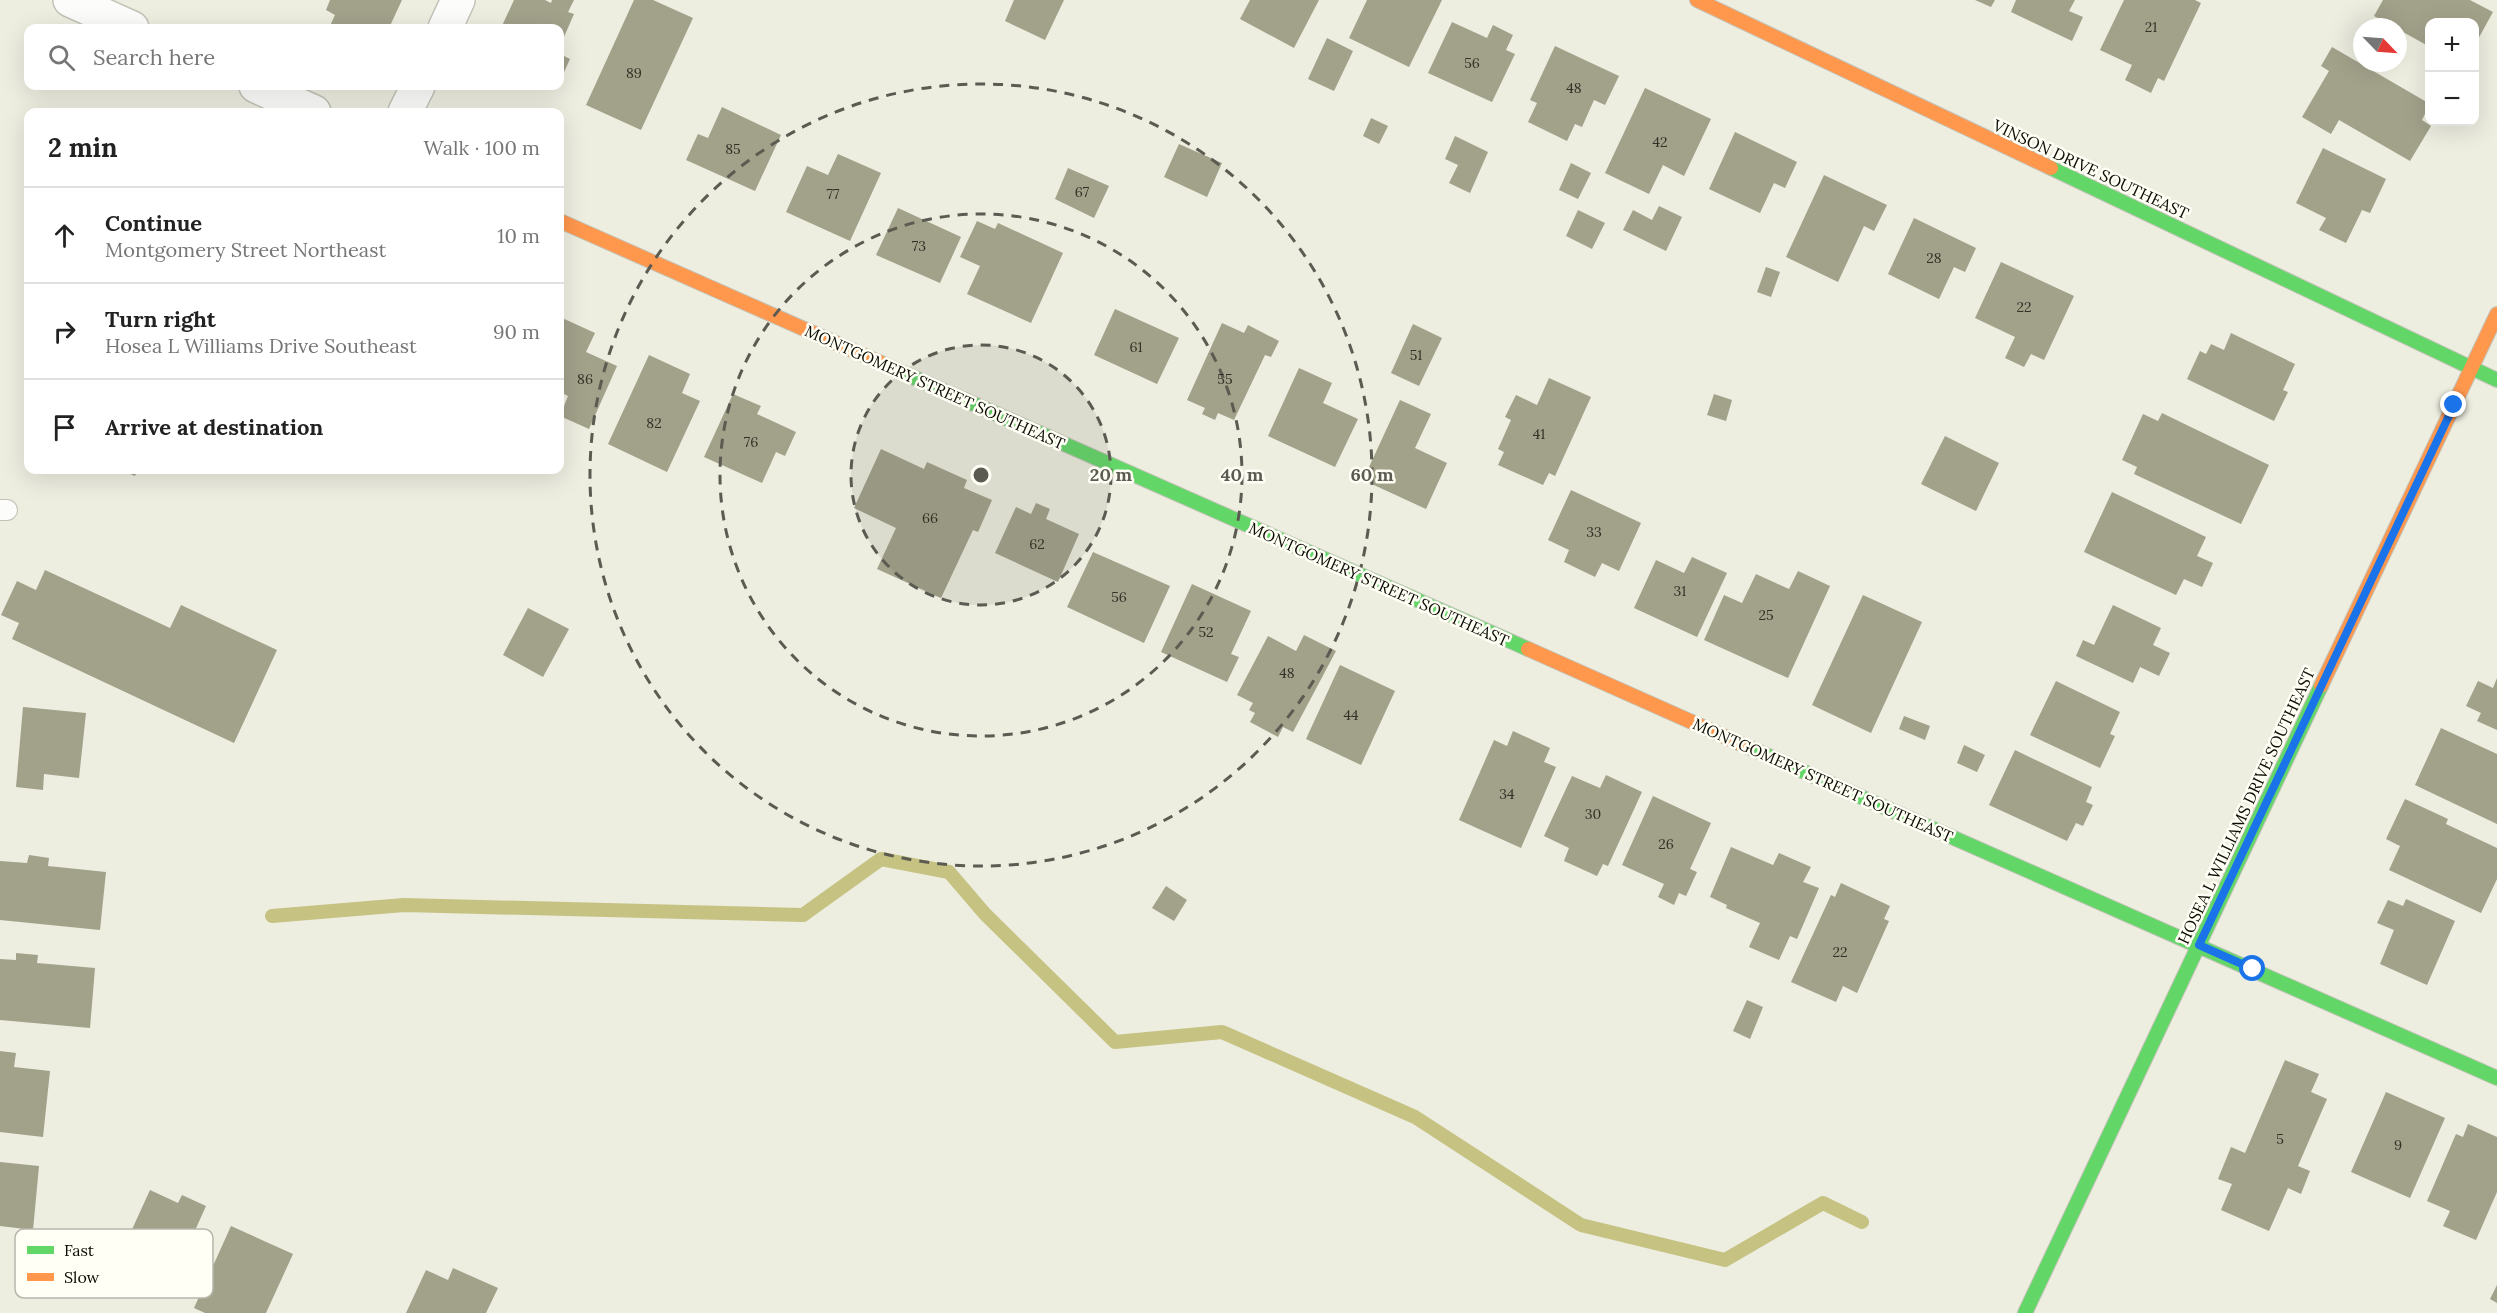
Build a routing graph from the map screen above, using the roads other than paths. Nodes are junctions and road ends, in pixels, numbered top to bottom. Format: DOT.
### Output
graph roads {
  1 [pos="70,0"];
  2 [pos="458,0"];
  3 [pos="1696,0"];
  4 [pos="123,24"];
  5 [pos="447,24"];
  6 [pos="265,90"];
  7 [pos="416,90"];
  8 [pos="305,108"];
  9 [pos="407,108"];
  10 [pos="564,223"];
  11 [pos="2497,314"];
  12 [pos="2471,368"];
  13 [pos="2497,380"];
  14 [pos="2199,945"];
  15 [pos="2497,1078"];
  16 [pos="2025,1313"];
  1 -- 4 [label="street"];
  2 -- 5 [label="street"];
  3 -- 12 [label="street, VINSON DRIVE SOUTHEAST"];
  6 -- 8 [label="street"];
  7 -- 9 [label="street"];
  10 -- 14 [label="street, MONTGOMERY STREET SOUTHEAST"];
  11 -- 12 [label="street, HOSEA L WILLIAMS DRIVE SOUTHEAST"];
  12 -- 13 [label="street, VINSON DRIVE SOUTHEAST"];
  12 -- 14 [label="street, HOSEA L WILLIAMS DRIVE SOUTHEAST"];
  14 -- 15 [label="street, MONTGOMERY STREET SOUTHEAST"];
  14 -- 16 [label="street, HOSEA L WILLIAMS DRIVE SOUTHEAST"];
}
